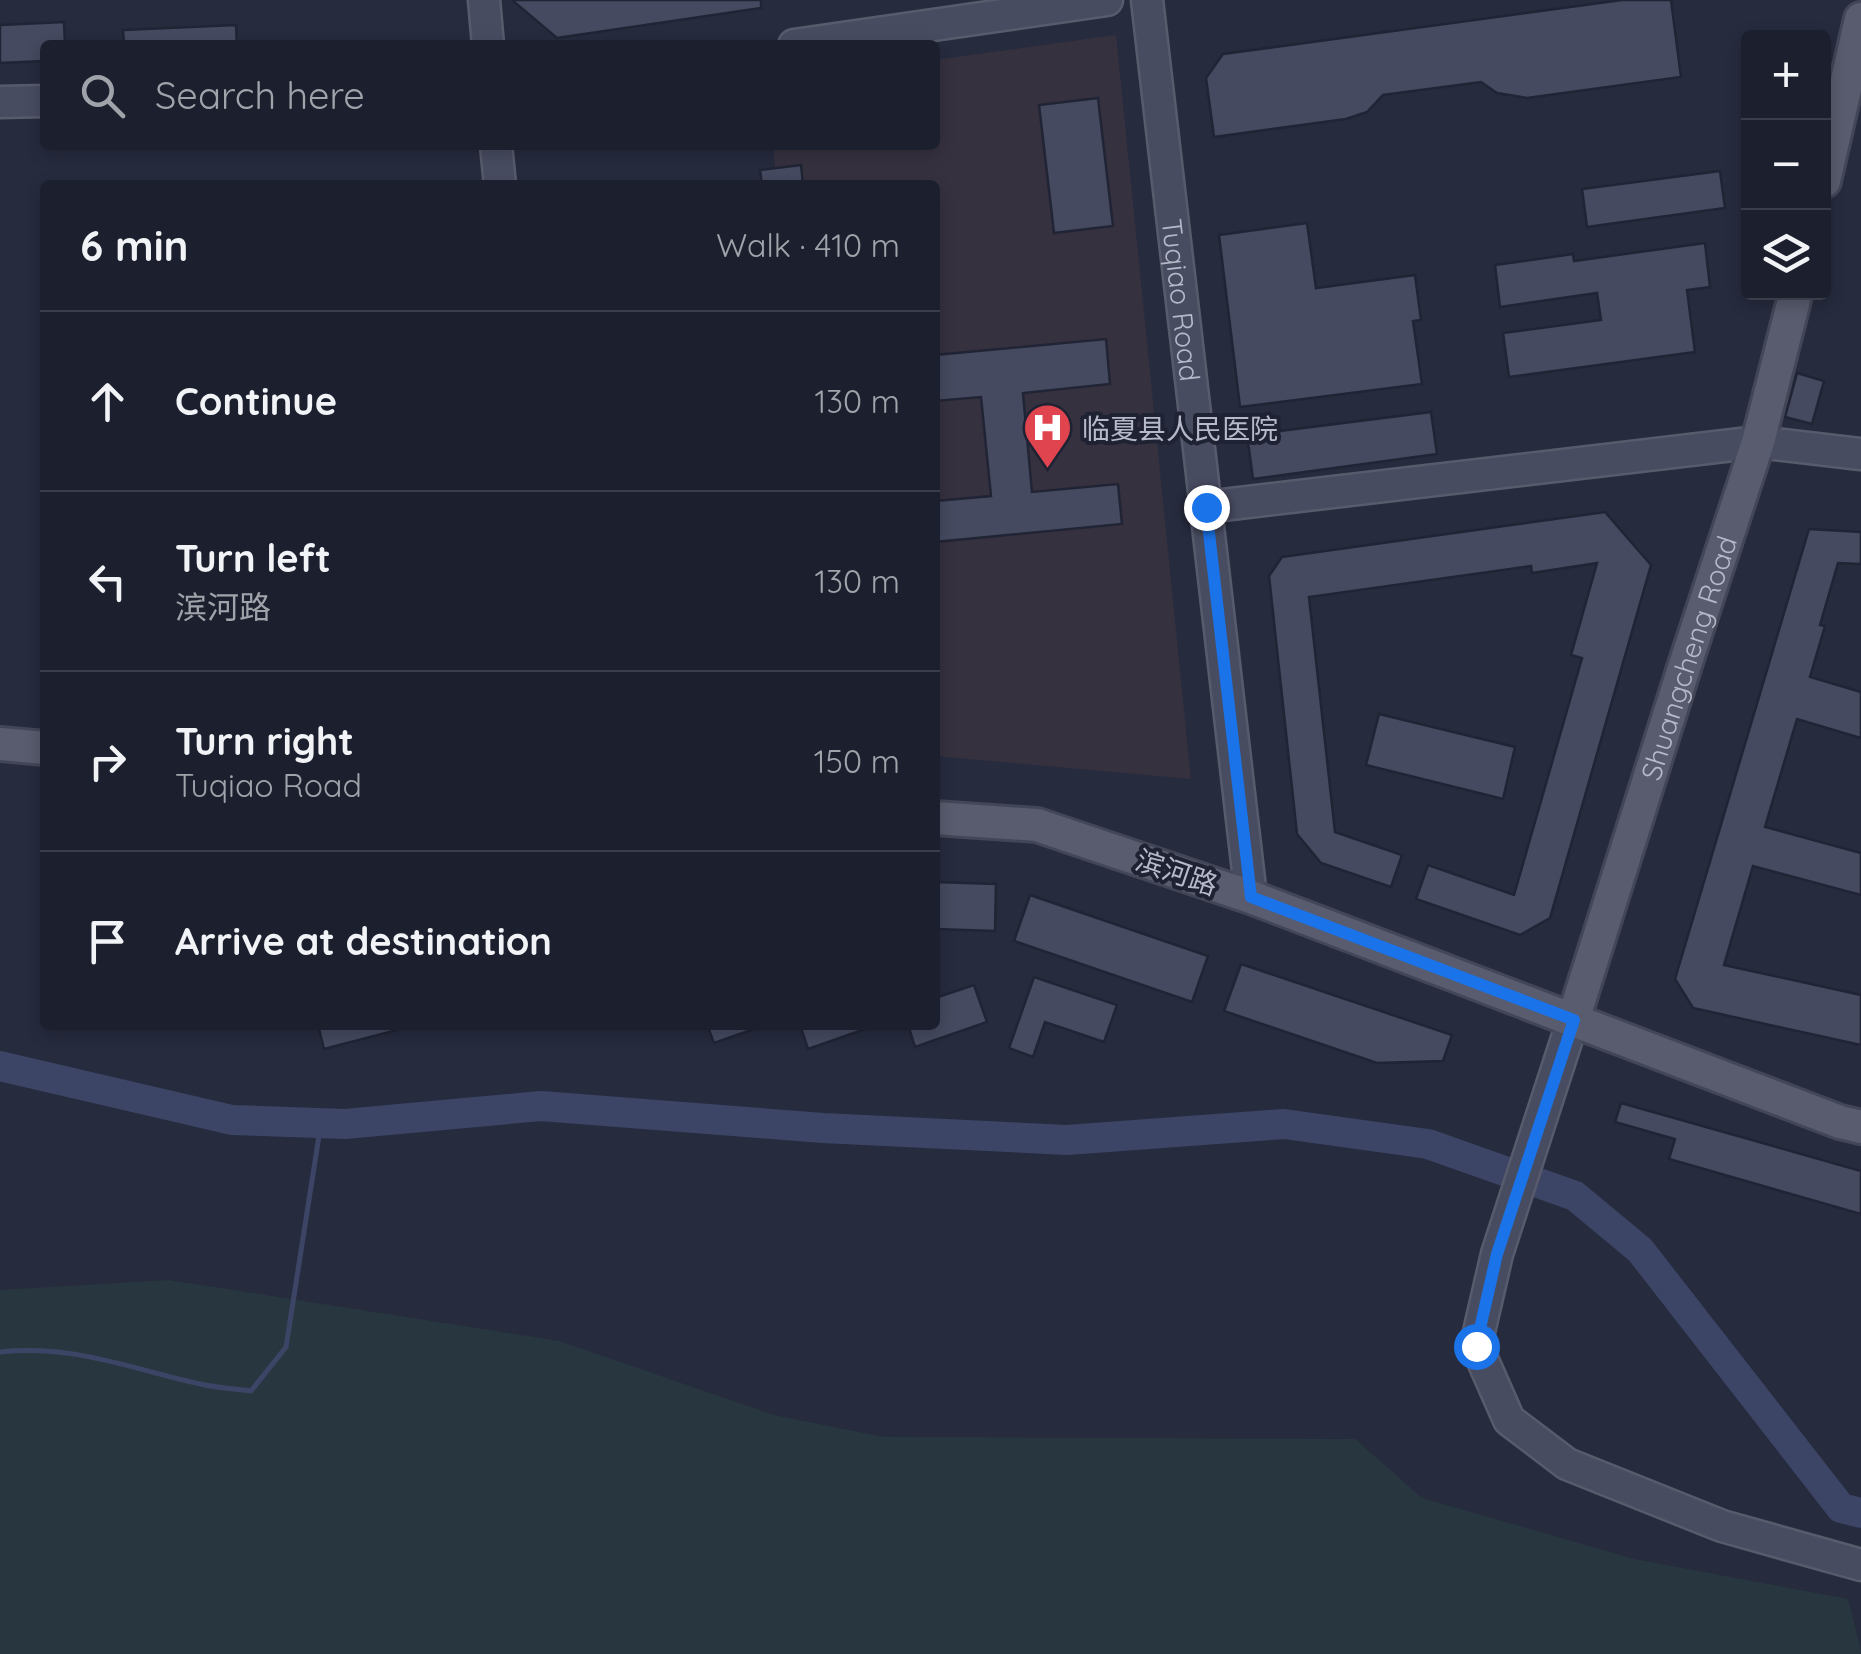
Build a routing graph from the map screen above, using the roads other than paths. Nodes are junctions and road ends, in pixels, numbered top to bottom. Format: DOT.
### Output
graph roads {
  1 [pos="484,0"];
  2 [pos="1107,0"];
  3 [pos="1148,0"];
  4 [pos="1861,19"];
  5 [pos="488,40"];
  6 [pos="829,40"];
  7 [pos="40,101"];
  8 [pos="0,102"];
  9 [pos="496,150"];
  10 [pos="1831,150"];
  11 [pos="500,180"];
  12 [pos="1794,300"];
  13 [pos="1758,442"];
  14 [pos="1861,454"];
  15 [pos="1206,507"];
  16 [pos="0,744"];
  17 [pos="40,748"];
  18 [pos="940,818"];
  19 [pos="1251,897"];
  20 [pos="1574,1020"];
  21 [pos="1861,1127"];
  22 [pos="1861,1565"];
  1 -- 5 [label="street"];
  2 -- 6 [label="street"];
  3 -- 15 [label="street, Tuqiao Road"];
  4 -- 10 [label="main road"];
  7 -- 8 [label="street"];
  9 -- 11 [label="street"];
  12 -- 13 [label="main road, Shuangcheng Road"];
  13 -- 14 [label="street"];
  13 -- 15 [label="street"];
  13 -- 20 [label="main road, Shuangcheng Road"];
  15 -- 19 [label="street, Tuqiao Road"];
  16 -- 17 [label="main road"];
  18 -- 19 [label="main road, 滨河路"];
  19 -- 20 [label="main road, 滨河路"];
  20 -- 21 [label="main road, 滨河路"];
  20 -- 22 [label="street"];
}
